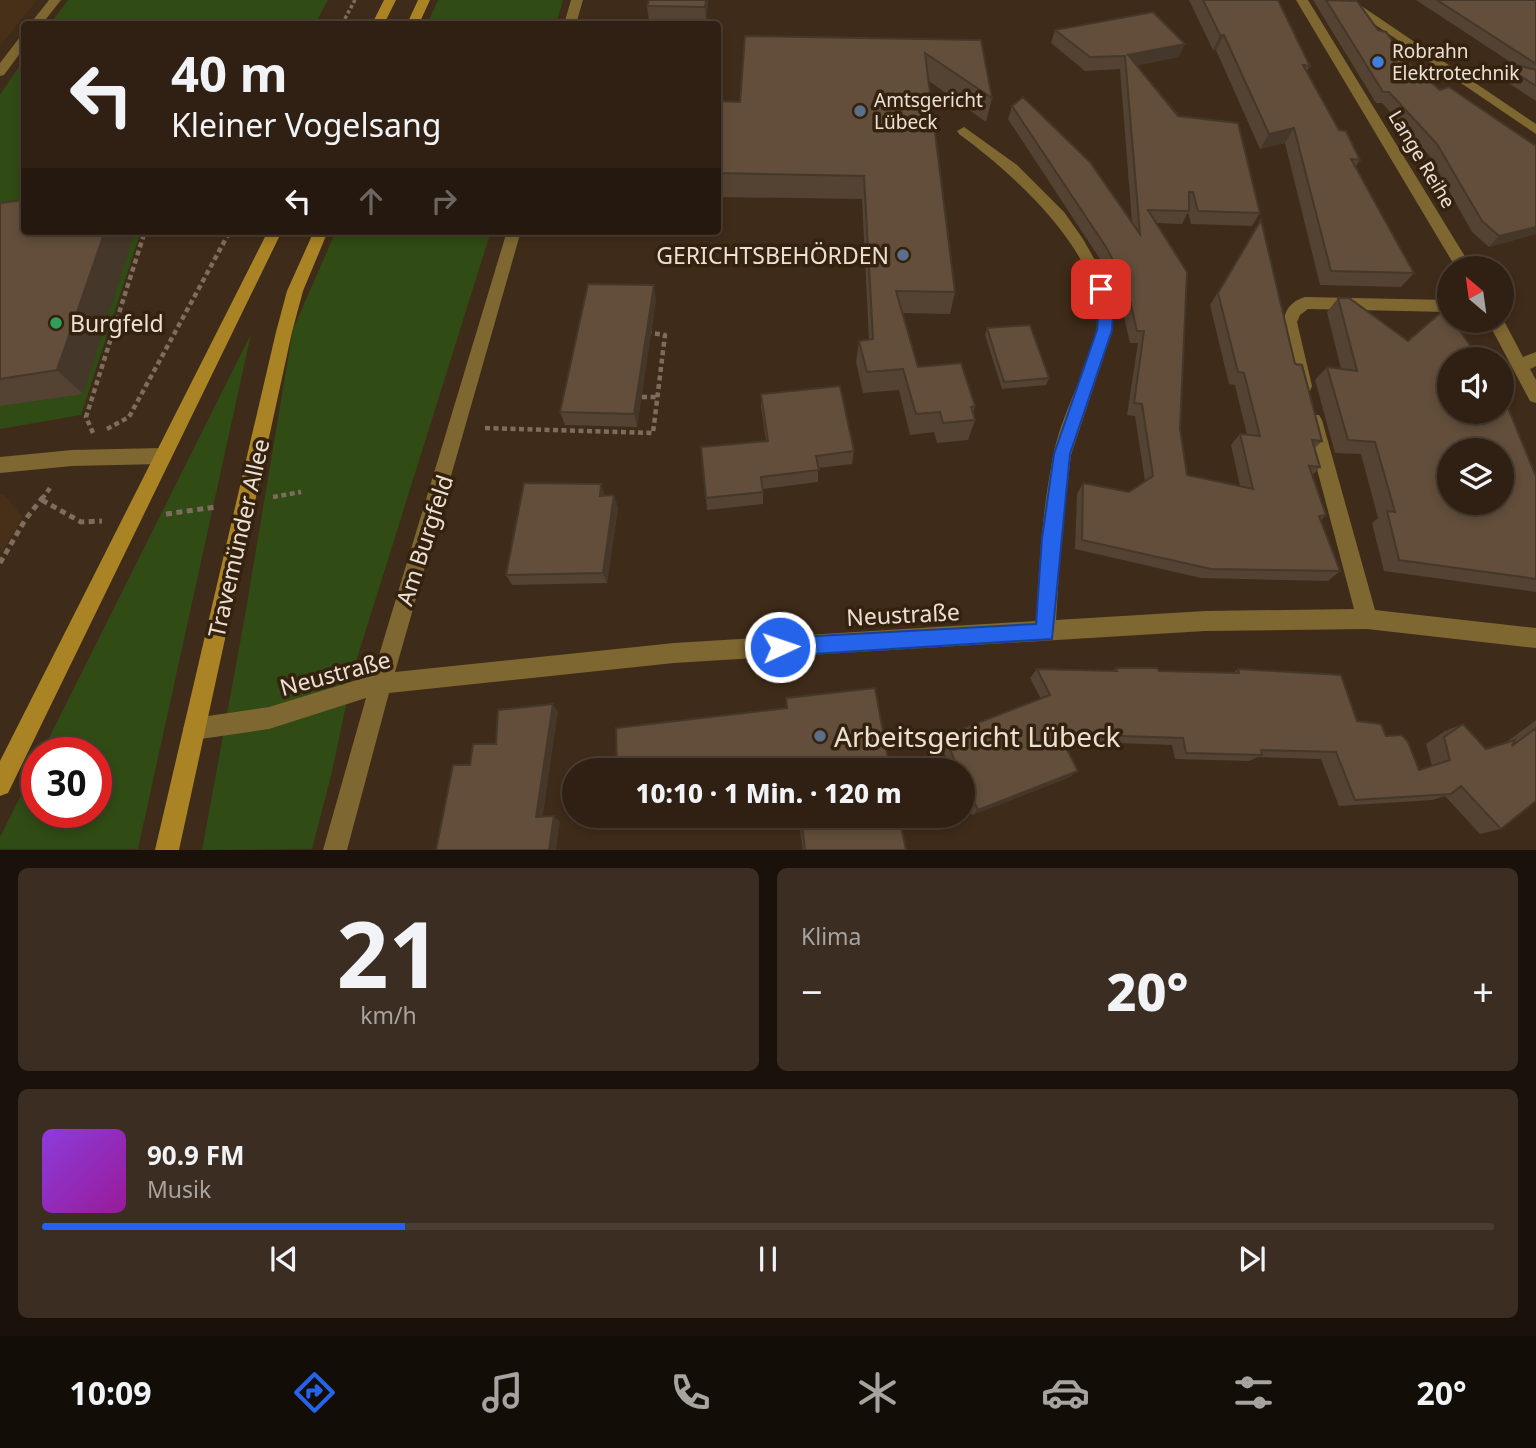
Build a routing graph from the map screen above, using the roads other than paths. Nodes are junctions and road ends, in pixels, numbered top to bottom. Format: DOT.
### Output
graph roads {
  1 [pos="55,0"];
  2 [pos="390,0"];
  3 [pos="424,0"];
  4 [pos="577,0"];
  5 [pos="1302,0"];
  6 [pos="1337,0"];
  7 [pos="38,21"];
  8 [pos="380,21"];
  9 [pos="414,21"];
  10 [pos="571,21"];
  11 [pos="21,44"];
  12 [pos="0,72"];
  13 [pos="1536,130"];
  14 [pos="964,131"];
  15 [pos="273,235"];
  16 [pos="319,235"];
  17 [pos="513,235"];
  18 [pos="1457,256"];
  19 [pos="1437,306"];
  20 [pos="1504,333"];
  21 [pos="1528,363"];
  22 [pos="1536,396"];
  23 [pos="162,456"];
  24 [pos="0,465"];
  25 [pos="1367,619"];
  26 [pos="1045,632"];
  27 [pos="1536,638"];
  28 [pos="378,684"];
  29 [pos="194,729"];
  30 [pos="0,785"];
  31 [pos="167,849"];
  32 [pos="335,849"];
  1 -- 7 [label="street"];
  2 -- 8 [label="main road"];
  3 -- 9 [label="main road"];
  4 -- 10 [label="street"];
  5 -- 18 [label="street, Lange Reihe"];
  6 -- 13 [label="street"];
  11 -- 12 [label="street"];
  14 -- 26 [label="street"];
  15 -- 23 [label="main road"];
  16 -- 29 [label="main road, Travemünder Allee"];
  17 -- 28 [label="street, Am Burgfeld"];
  19 -- 25 [label="street"];
  20 -- 21 [label="street"];
  21 -- 22 [label="street"];
  23 -- 24 [label="street"];
  23 -- 30 [label="main road"];
  25 -- 26 [label="street, Neustraße"];
  25 -- 27 [label="street, Neustraße"];
  26 -- 28 [label="street, Neustraße"];
  28 -- 29 [label="street, Neustraße"];
  28 -- 32 [label="street, Am Burgfeld"];
  29 -- 31 [label="main road, Travemünder Allee"];
}
